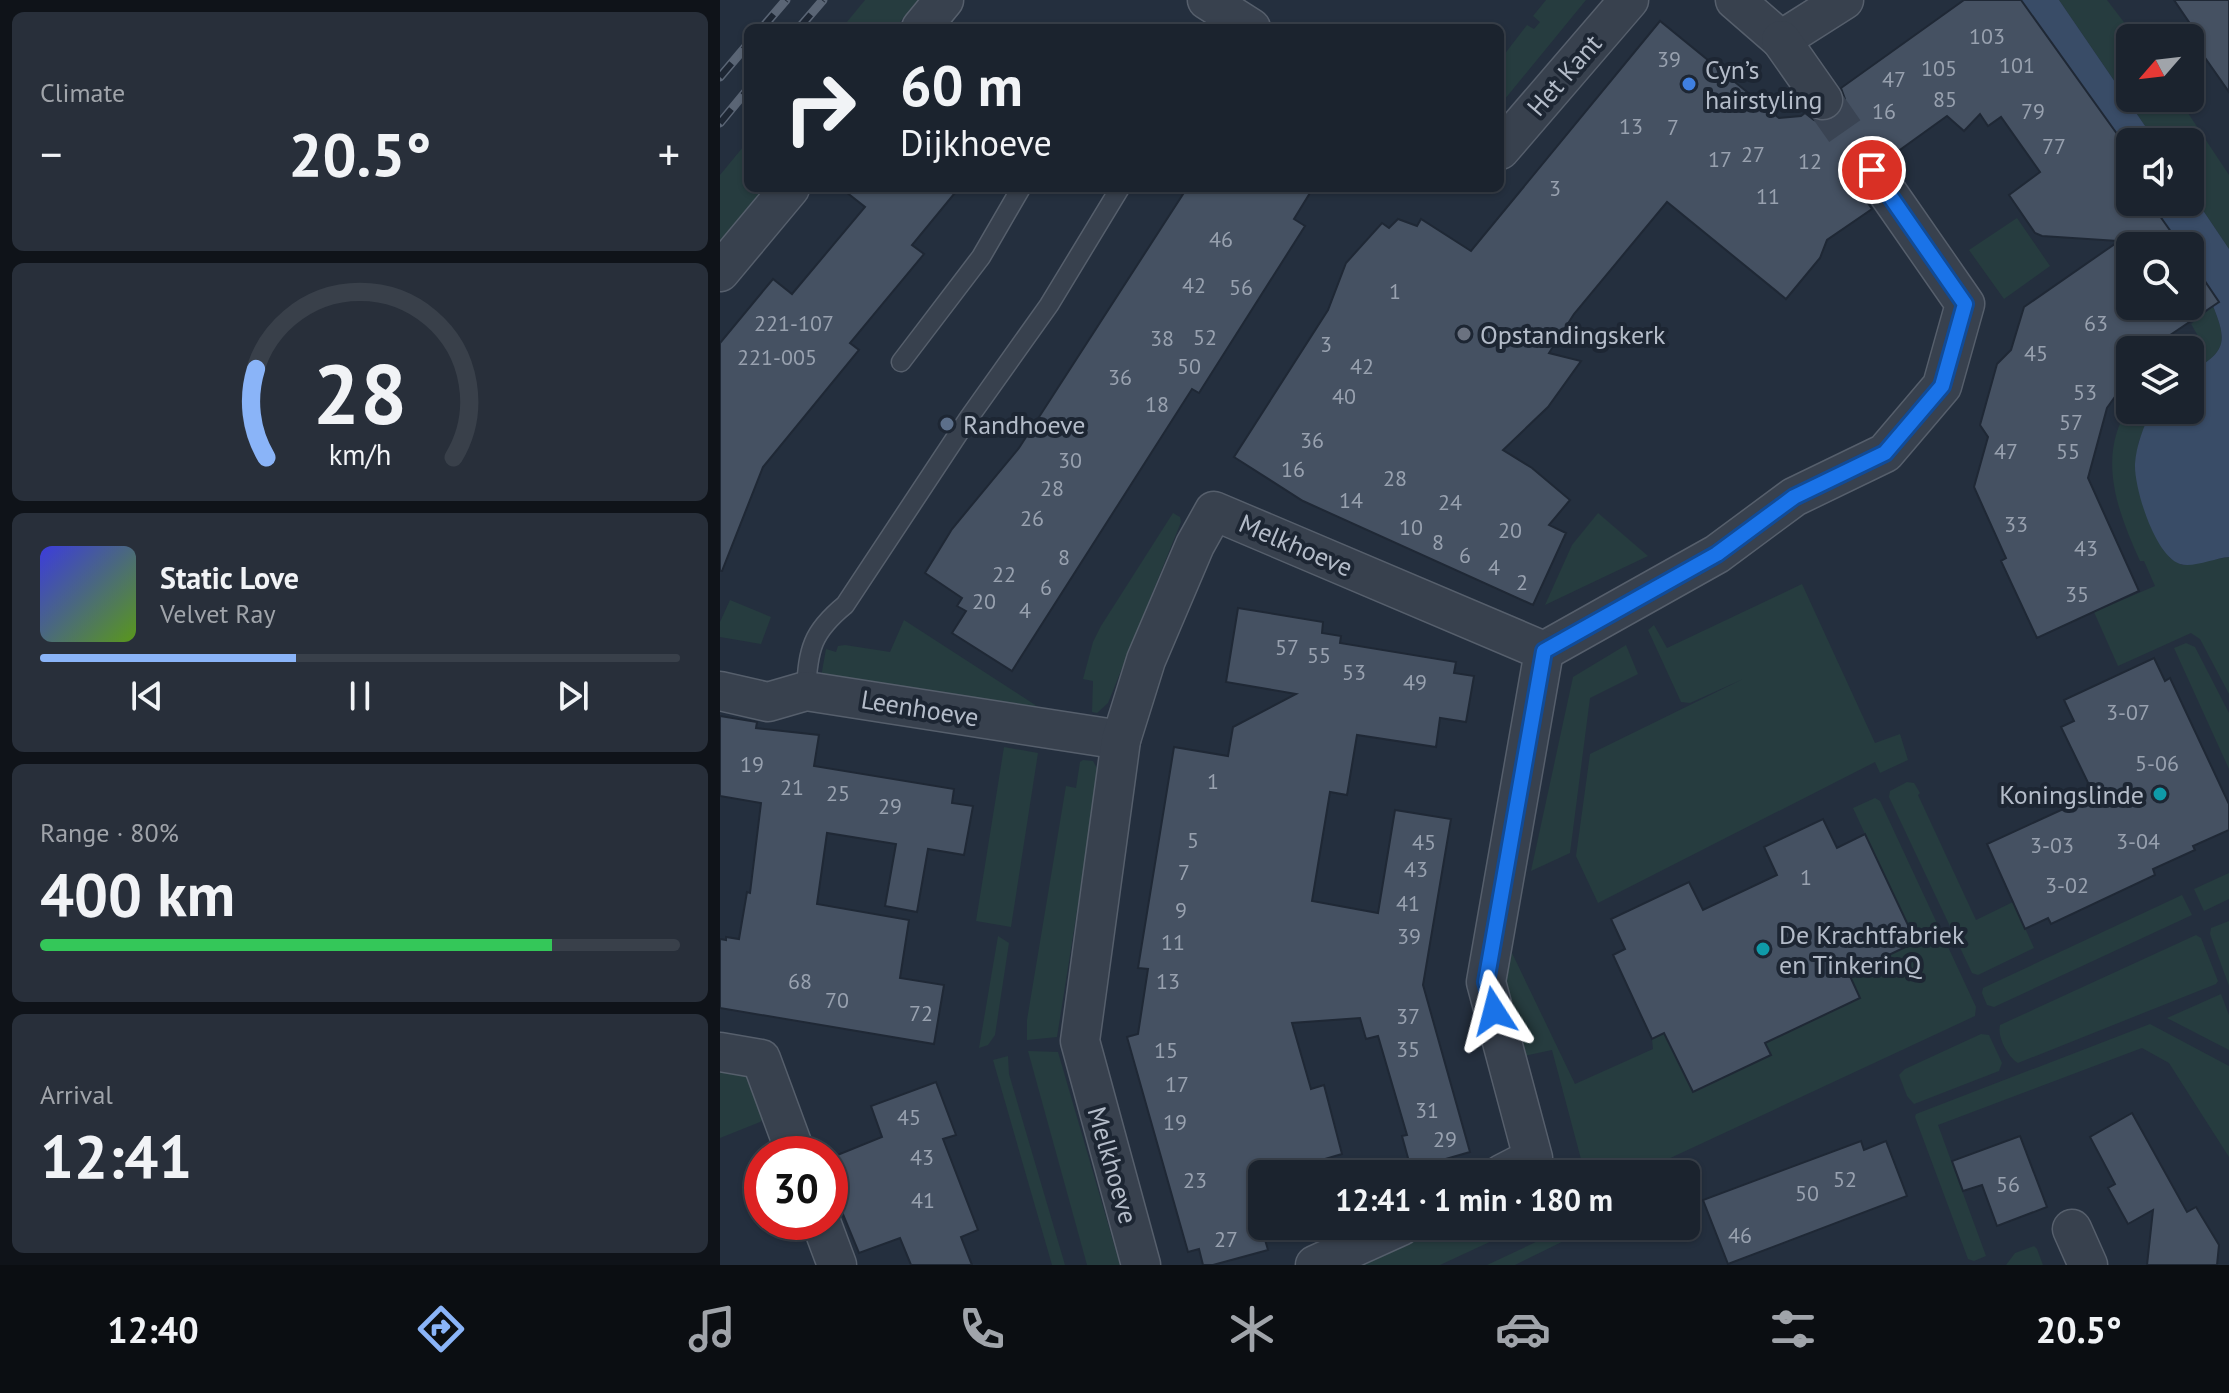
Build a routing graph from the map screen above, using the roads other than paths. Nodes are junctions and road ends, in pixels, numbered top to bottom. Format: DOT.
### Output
graph roads {
  1 [pos="944,0"];
  2 [pos="1629,0"];
  3 [pos="1735,0"];
  4 [pos="1844,0"];
  5 [pos="924,24"];
  6 [pos="1781,40"];
  7 [pos="1823,100"];
  8 [pos="1504,145"];
  9 [pos="1872,170"];
  10 [pos="787,192"];
  11 [pos="1019,192"];
  12 [pos="1118,192"];
  13 [pos="720,272"];
  14 [pos="901,362"];
  15 [pos="1544,651"];
  16 [pos="720,691"];
  17 [pos="806,691"];
  18 [pos="1121,740"];
  19 [pos="720,1052"];
  20 [pos="789,1136"];
  21 [pos="1529,1160"];
  22 [pos="2072,1229"];
  23 [pos="828,1240"];
  24 [pos="1370,1240"];
  25 [pos="837,1265"];
  26 [pos="1141,1265"];
  27 [pos="1315,1265"];
  28 [pos="2088,1265"];
  1 -- 5 [label="street"];
  2 -- 8 [label="street, Het Kant"];
  3 -- 6 [label="street"];
  4 -- 6 [label="street"];
  6 -- 7 [label="street"];
  9 -- 15 [label="street"];
  10 -- 13 [label="street"];
  11 -- 14 [label="lane"];
  12 -- 17 [label="lane"];
  15 -- 18 [label="street, Melkhoeve"];
  15 -- 21 [label="street"];
  16 -- 17 [label="street, Leenhoeve"];
  17 -- 18 [label="street, Leenhoeve"];
  18 -- 26 [label="street, Melkhoeve"];
  19 -- 20 [label="street"];
  22 -- 28 [label="street"];
  23 -- 25 [label="street"];
  24 -- 27 [label="street"];
}
